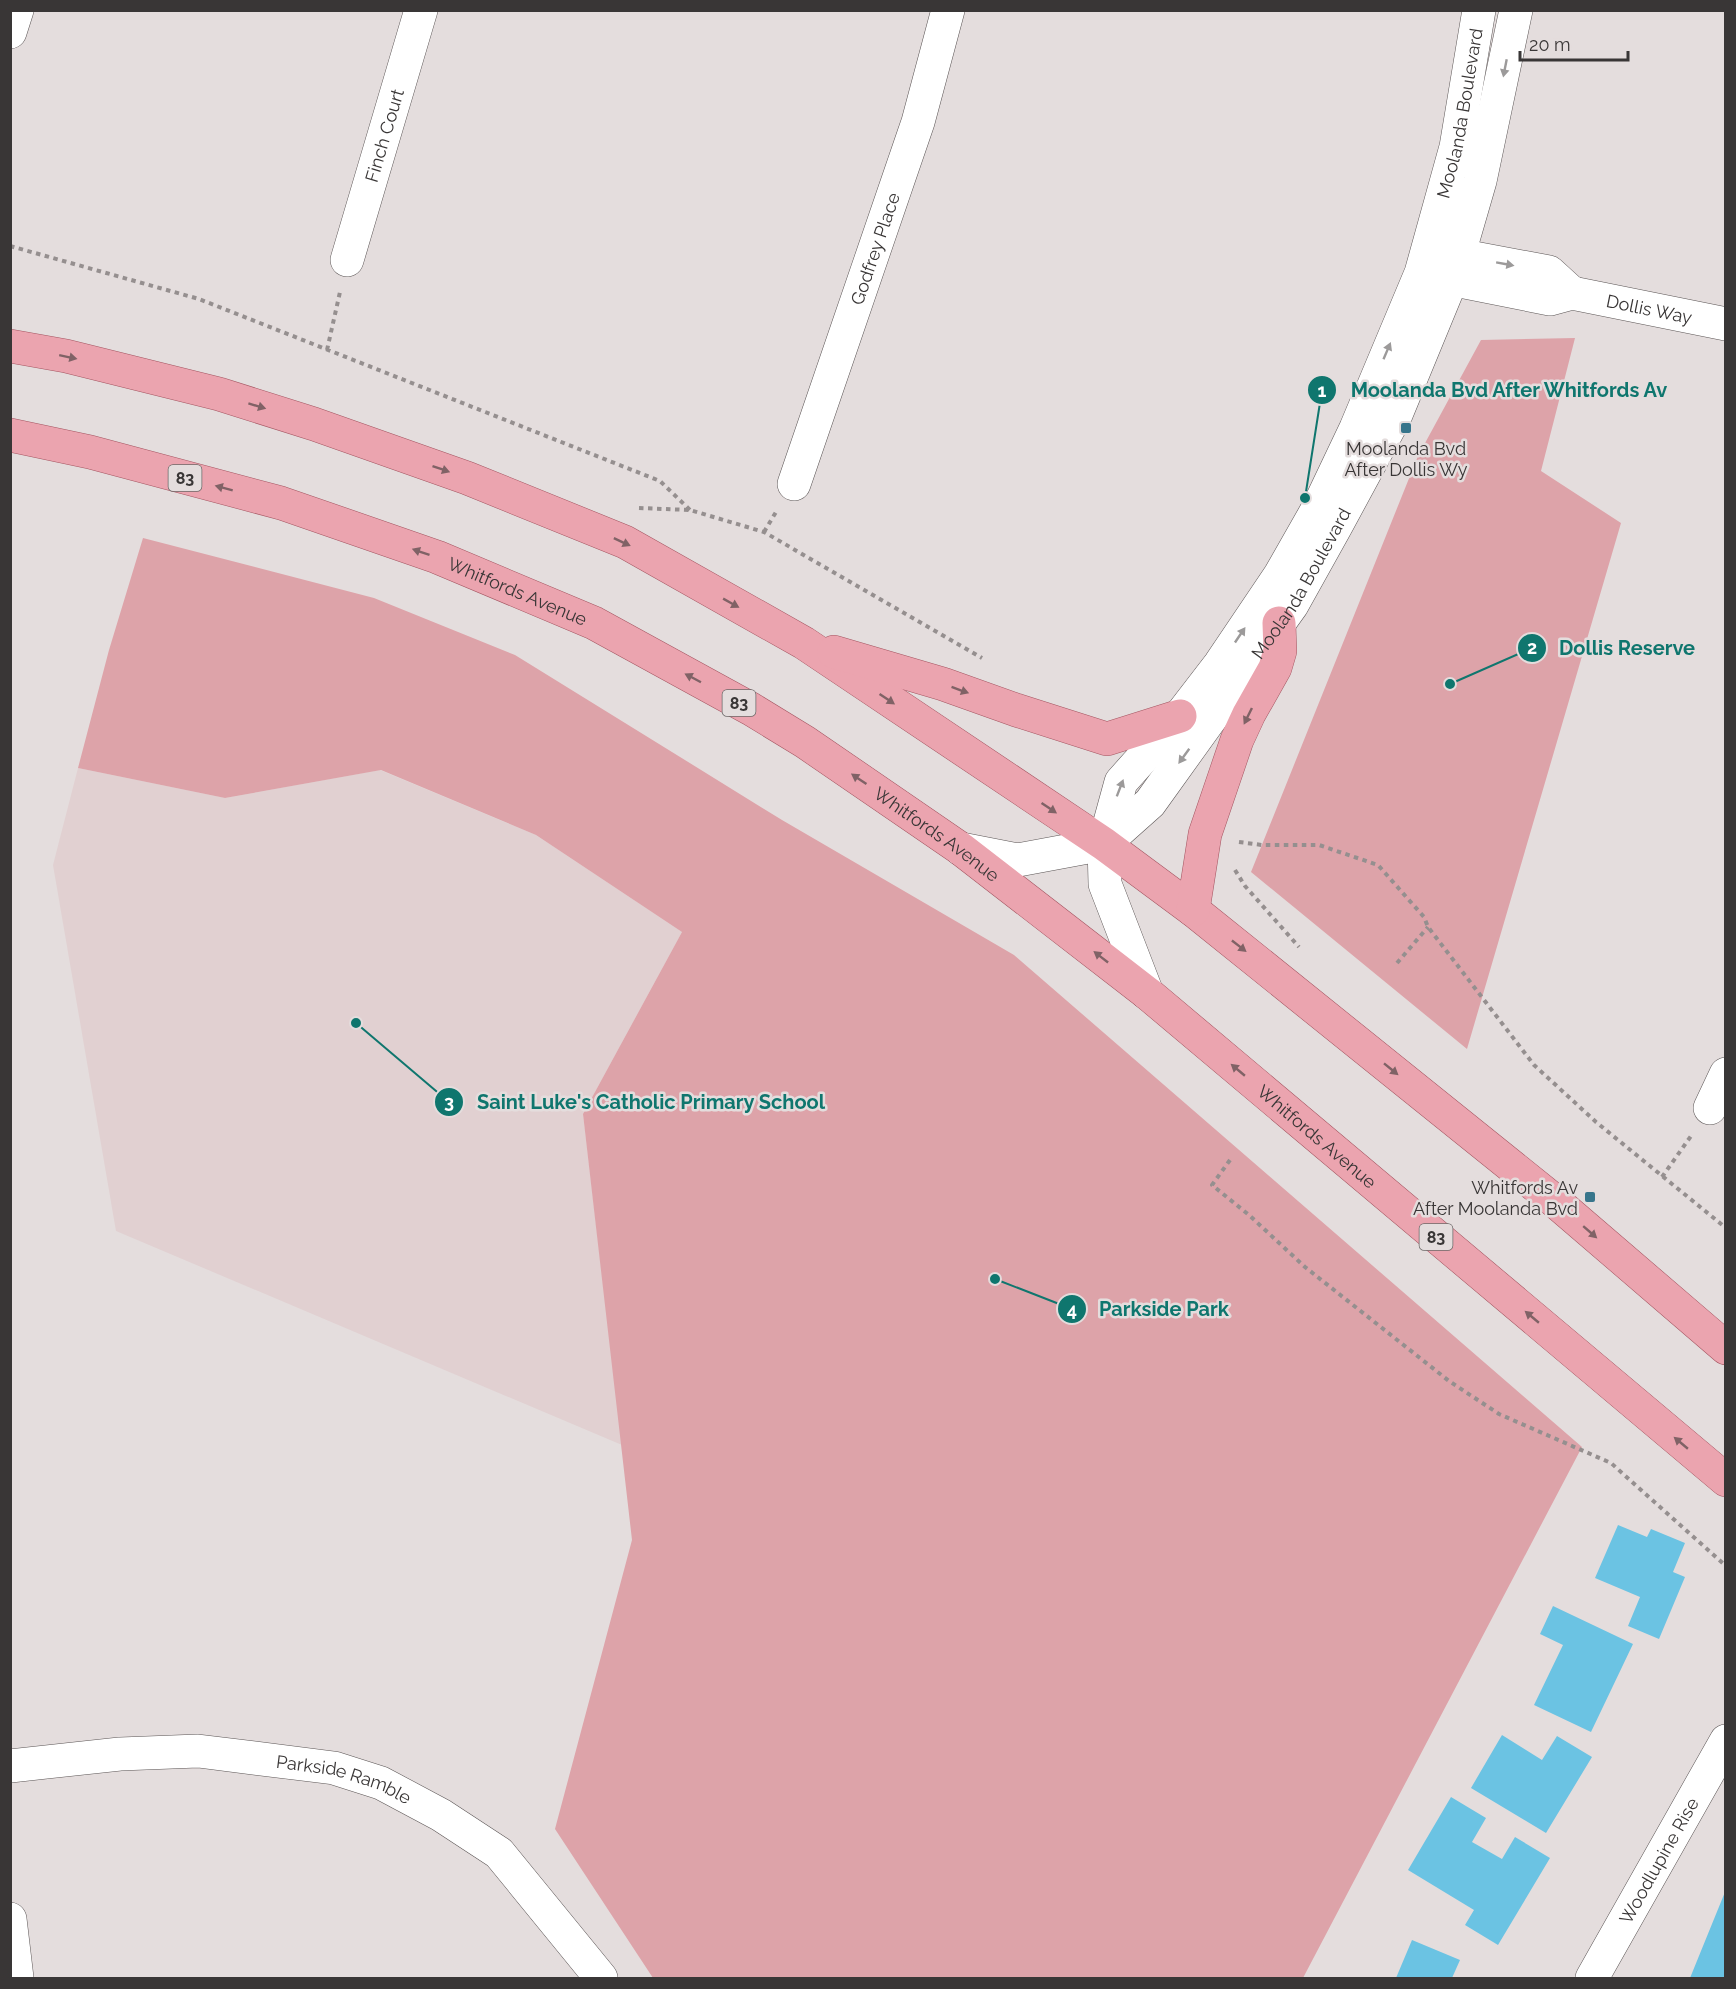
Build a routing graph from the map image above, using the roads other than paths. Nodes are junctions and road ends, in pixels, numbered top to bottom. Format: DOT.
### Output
graph roads {
  1 [pos="17,10"];
  2 [pos="421,10"];
  3 [pos="948,10"];
  4 [pos="1479,10"];
  5 [pos="1516,10"];
  6 [pos="10,32"];
  7 [pos="346,260"];
  8 [pos="1439,264"];
  9 [pos="1725,324"];
  10 [pos="10,346"];
  11 [pos="10,435"];
  12 [pos="90,452"];
  13 [pos="10,460"];
  14 [pos="794,484"];
  15 [pos="1279,623"];
  16 [pos="804,644"];
  17 [pos="1180,716"];
  18 [pos="1104,844"];
  19 [pos="961,849"];
  20 [pos="1193,910"];
  21 [pos="1147,993"];
  22 [pos="1725,1074"];
  23 [pos="1710,1108"];
  24 [pos="1725,1348"];
  25 [pos="1725,1480"];
  26 [pos="1725,1741"];
  27 [pos="10,1766"];
  28 [pos="10,1918"];
  29 [pos="17,1978"];
  30 [pos="601,1978"];
  31 [pos="1592,1978"];
  1 -- 6 [label="street"];
  2 -- 7 [label="street, Finch Court"];
  3 -- 14 [label="street, Godfrey Place"];
  4 -- 8 [label="street, Moolanda Boulevard"];
  5 -- 8 [label="street, Moolanda Boulevard, one-way"];
  8 -- 9 [label="street, Dollis Way"];
  8 -- 15 [label="street, Moolanda Boulevard"];
  17 -- 8 [label="street, Moolanda Boulevard, one-way"];
  10 -- 16 [label="main road, one-way"];
  11 -- 12 [label="main road, Whitfords Avenue / 83"];
  12 -- 13 [label="main road"];
  19 -- 12 [label="main road, Whitfords Avenue / 83, one-way"];
  15 -- 18 [label="street, Moolanda Boulevard, one-way"];
  15 -- 20 [label="main road, one-way"];
  16 -- 17 [label="main road, one-way"];
  16 -- 18 [label="main road, one-way"];
  18 -- 17 [label="street, Moolanda Boulevard, one-way"];
  18 -- 19 [label="street"];
  18 -- 20 [label="main road"];
  18 -- 21 [label="street, Moolanda Boulevard"];
  21 -- 19 [label="main road, Whitfords Avenue / 83, one-way"];
  20 -- 24 [label="main road, one-way"];
  25 -- 21 [label="main road, Whitfords Avenue / 83, one-way"];
  22 -- 23 [label="street"];
  26 -- 31 [label="street, Woodlupine Rise"];
  27 -- 30 [label="street, Parkside Ramble"];
  28 -- 29 [label="street"];
}
